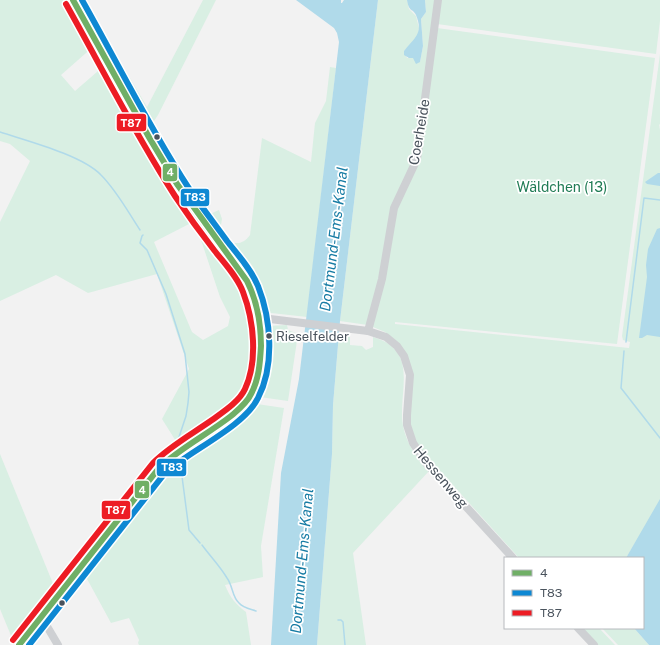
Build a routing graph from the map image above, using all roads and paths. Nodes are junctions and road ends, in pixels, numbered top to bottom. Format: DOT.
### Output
graph roads {
  1 [pos="73,0"];
  2 [pos="438,0"];
  3 [pos="259,320"];
  4 [pos="368,331"];
  5 [pos="513,557"];
  6 [pos="40,619"];
  7 [pos="579,629"];
  8 [pos="19,645"];
  9 [pos="58,645"];
  10 [pos="594,645"];
  1 -- 3 [label="street"];
  2 -- 4 [label="street, Coerheide"];
  3 -- 4 [label="street, Hessenweg"];
  3 -- 6 [label="street"];
  4 -- 5 [label="street, Hessenweg"];
  6 -- 8 [label="street"];
  6 -- 9 [label="street"];
  7 -- 10 [label="street"];
}
